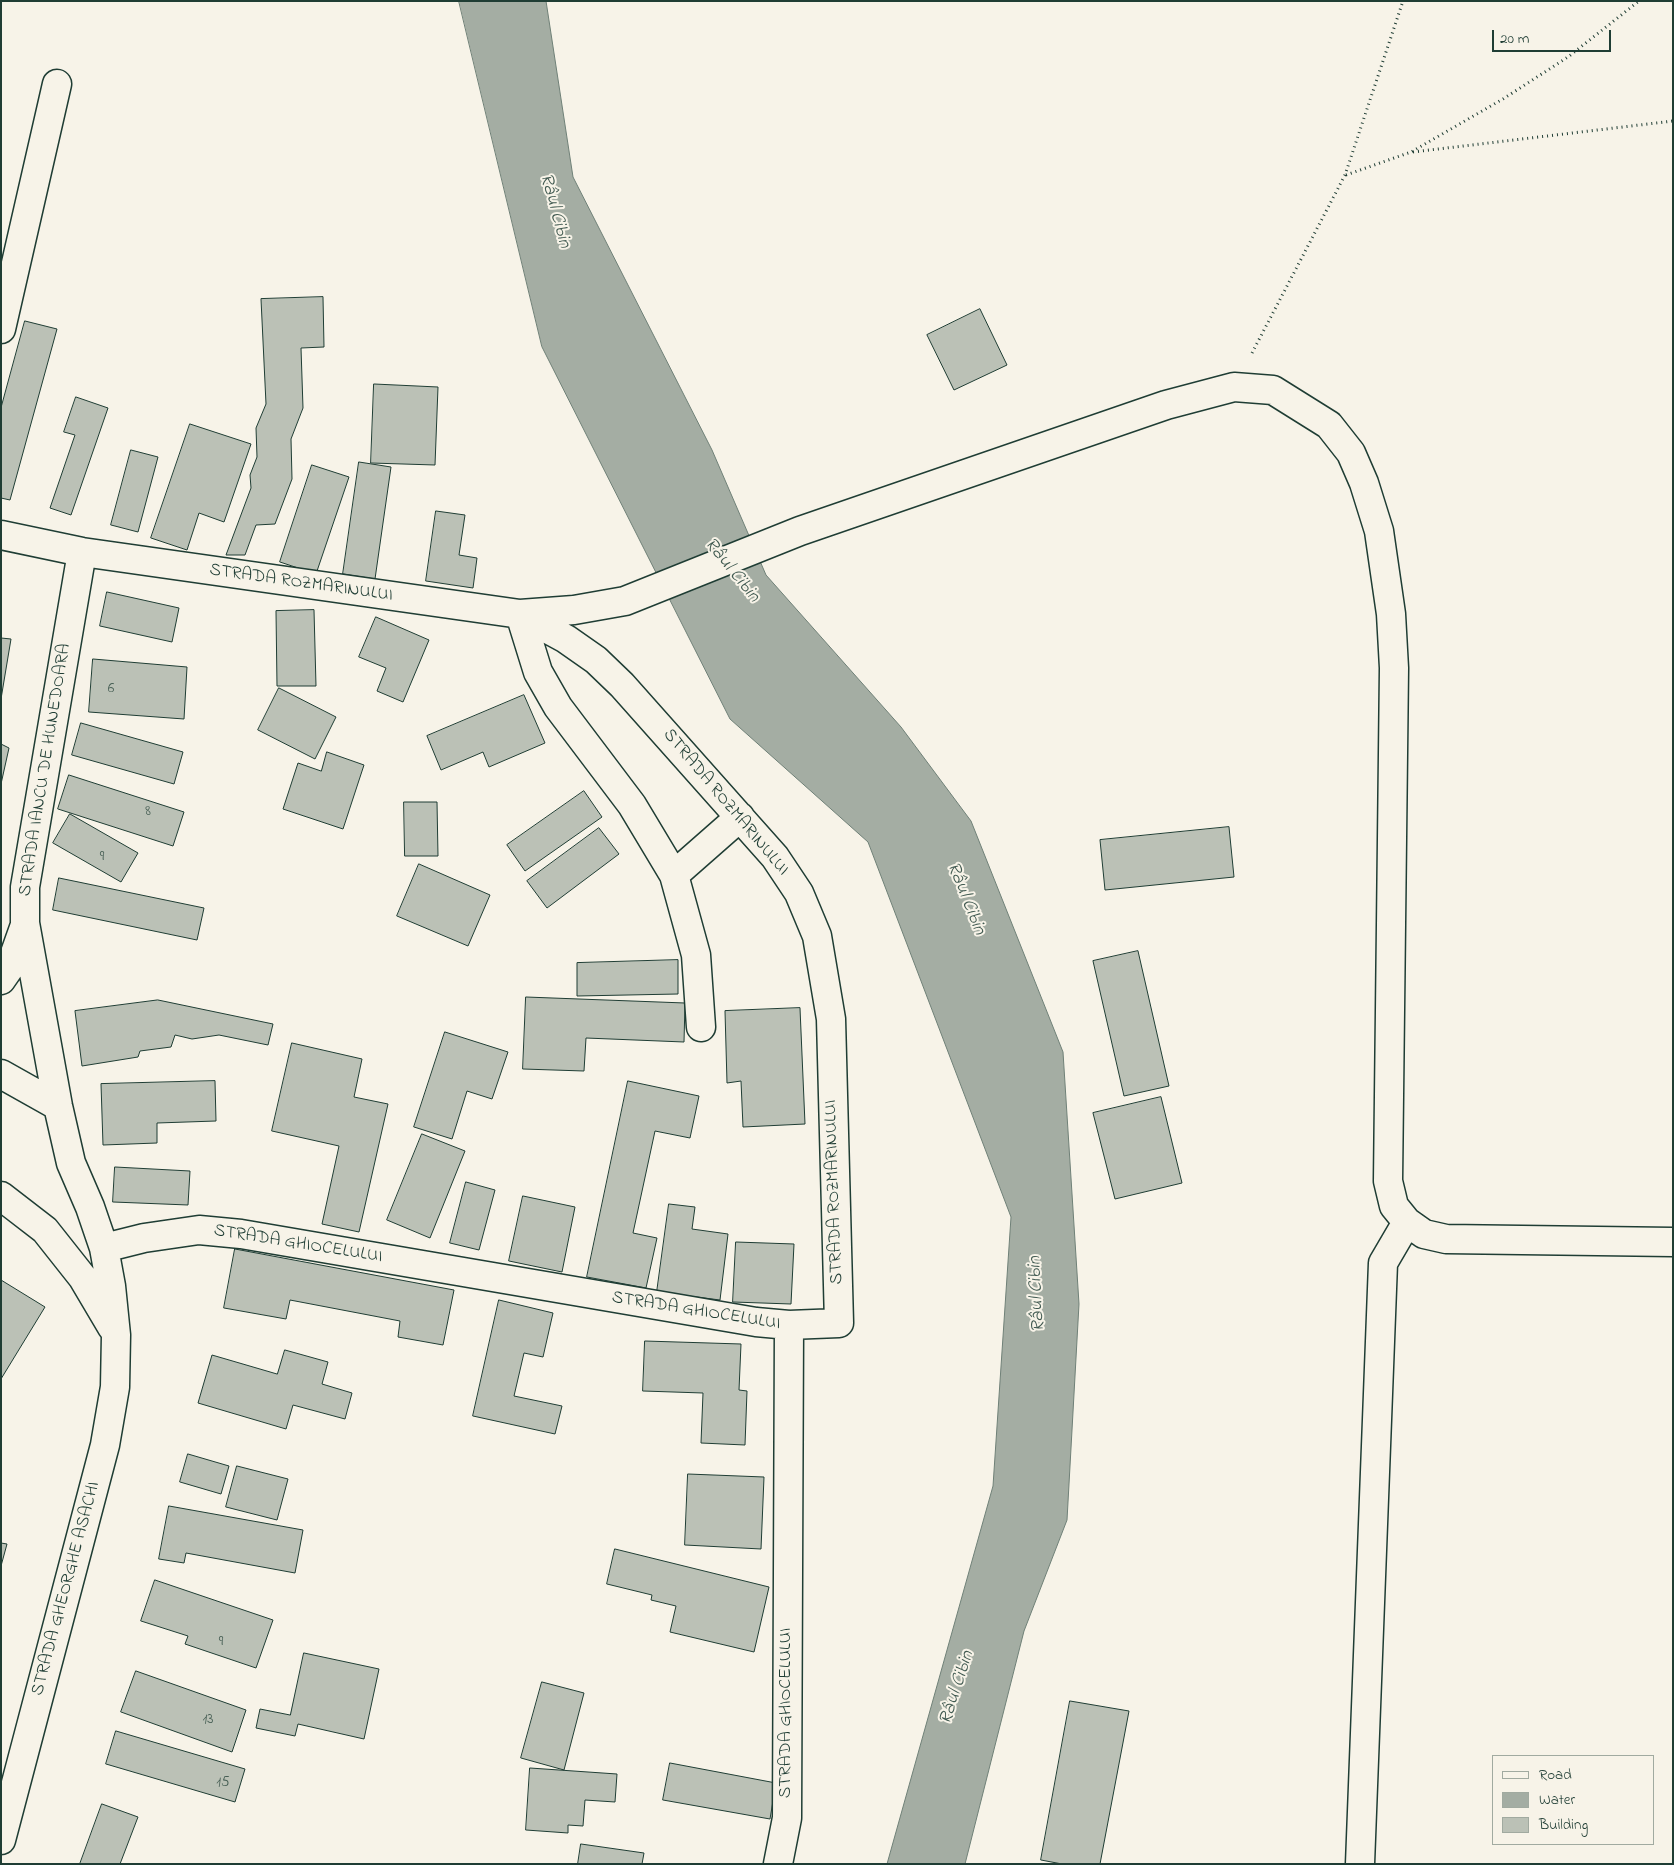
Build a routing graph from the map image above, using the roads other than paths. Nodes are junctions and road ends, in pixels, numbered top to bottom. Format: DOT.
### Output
graph roads {
  1 [pos="58,84"];
  2 [pos="1,329"];
  3 [pos="1,535"];
  4 [pos="82,552"];
  5 [pos="520,614"];
  6 [pos="740,817"];
  7 [pos="674,875"];
  8 [pos="25,923"];
  9 [pos="1,980"];
  10 [pos="701,1027"];
  11 [pos="1,1074"];
  12 [pos="58,1106"];
  13 [pos="1,1196"];
  14 [pos="1407,1222"];
  15 [pos="1673,1242"];
  16 [pos="104,1248"];
  17 [pos="789,1325"];
  18 [pos="116,1335"];
  19 [pos="1,1840"];
  20 [pos="778,1864"];
  21 [pos="1360,1864"];
  1 -- 2 [label="street"];
  3 -- 4 [label="street, STRADA ROZMARINULUI"];
  4 -- 5 [label="street, STRADA ROZMARINULUI"];
  4 -- 8 [label="street, STRADA IANCU DE HUNEDOARA"];
  5 -- 6 [label="street, STRADA ROZMARINULUI"];
  5 -- 7 [label="street"];
  5 -- 14 [label="street"];
  6 -- 7 [label="street"];
  6 -- 17 [label="street, STRADA ROZMARINULUI"];
  7 -- 10 [label="street"];
  8 -- 9 [label="street"];
  8 -- 12 [label="street, STRADA IANCU DE HUNEDOARA"];
  11 -- 12 [label="street"];
  12 -- 16 [label="street, STRADA IANCU DE HUNEDOARA"];
  13 -- 18 [label="street"];
  14 -- 15 [label="street"];
  14 -- 21 [label="street"];
  16 -- 17 [label="street, STRADA GHIOCELULUI"];
  16 -- 18 [label="street, STRADA IANCU DE HUNEDOARA"];
  17 -- 20 [label="street, STRADA GHIOCELULUI"];
  18 -- 19 [label="street, STRADA GHEORGHE ASACHI"];
}
